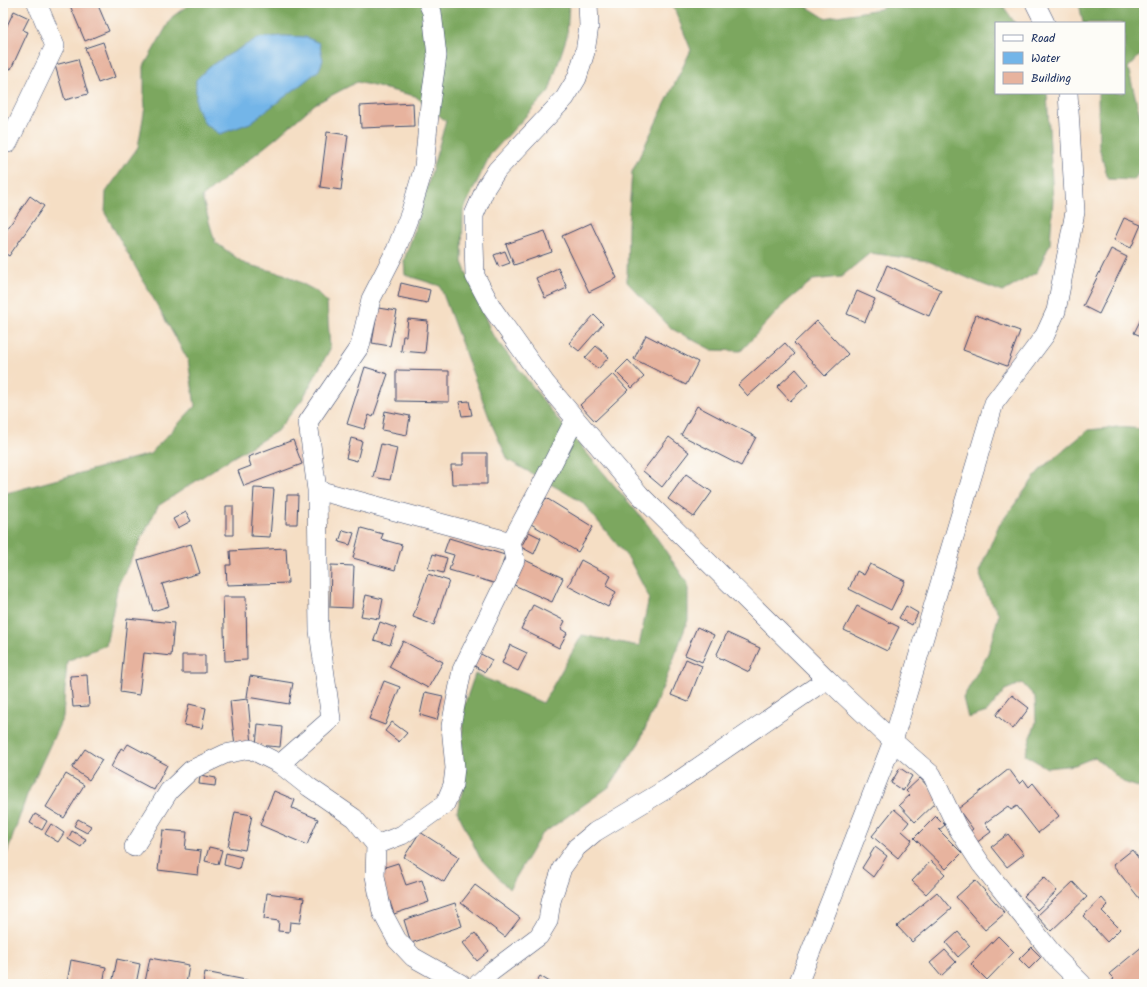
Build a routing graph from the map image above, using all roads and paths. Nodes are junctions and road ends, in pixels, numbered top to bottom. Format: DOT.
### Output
graph roads {
  1 [pos="37,3"];
  2 [pos="428,3"];
  3 [pos="588,3"];
  4 [pos="1035,3"];
  5 [pos="1044,22"];
  6 [pos="1068,94"];
  7 [pos="3,141"];
  8 [pos="575,419"];
  9 [pos="317,490"];
  10 [pos="511,542"];
  11 [pos="827,680"];
  12 [pos="893,741"];
  13 [pos="280,764"];
  14 [pos="376,845"];
  15 [pos="134,846"];
  16 [pos="461,984"];
  17 [pos="478,984"];
  18 [pos="798,984"];
  19 [pos="1082,984"];
  1 -- 7 [label="street"];
  2 -- 9 [label="street"];
  3 -- 8 [label="street"];
  4 -- 5 [label="street"];
  6 -- 12 [label="street"];
  8 -- 10 [label="street"];
  8 -- 11 [label="street"];
  9 -- 10 [label="street"];
  9 -- 13 [label="street"];
  10 -- 14 [label="street"];
  11 -- 12 [label="street"];
  11 -- 17 [label="street"];
  12 -- 18 [label="street"];
  12 -- 19 [label="street"];
  13 -- 14 [label="street"];
  13 -- 15 [label="street"];
  14 -- 16 [label="street"];
}
